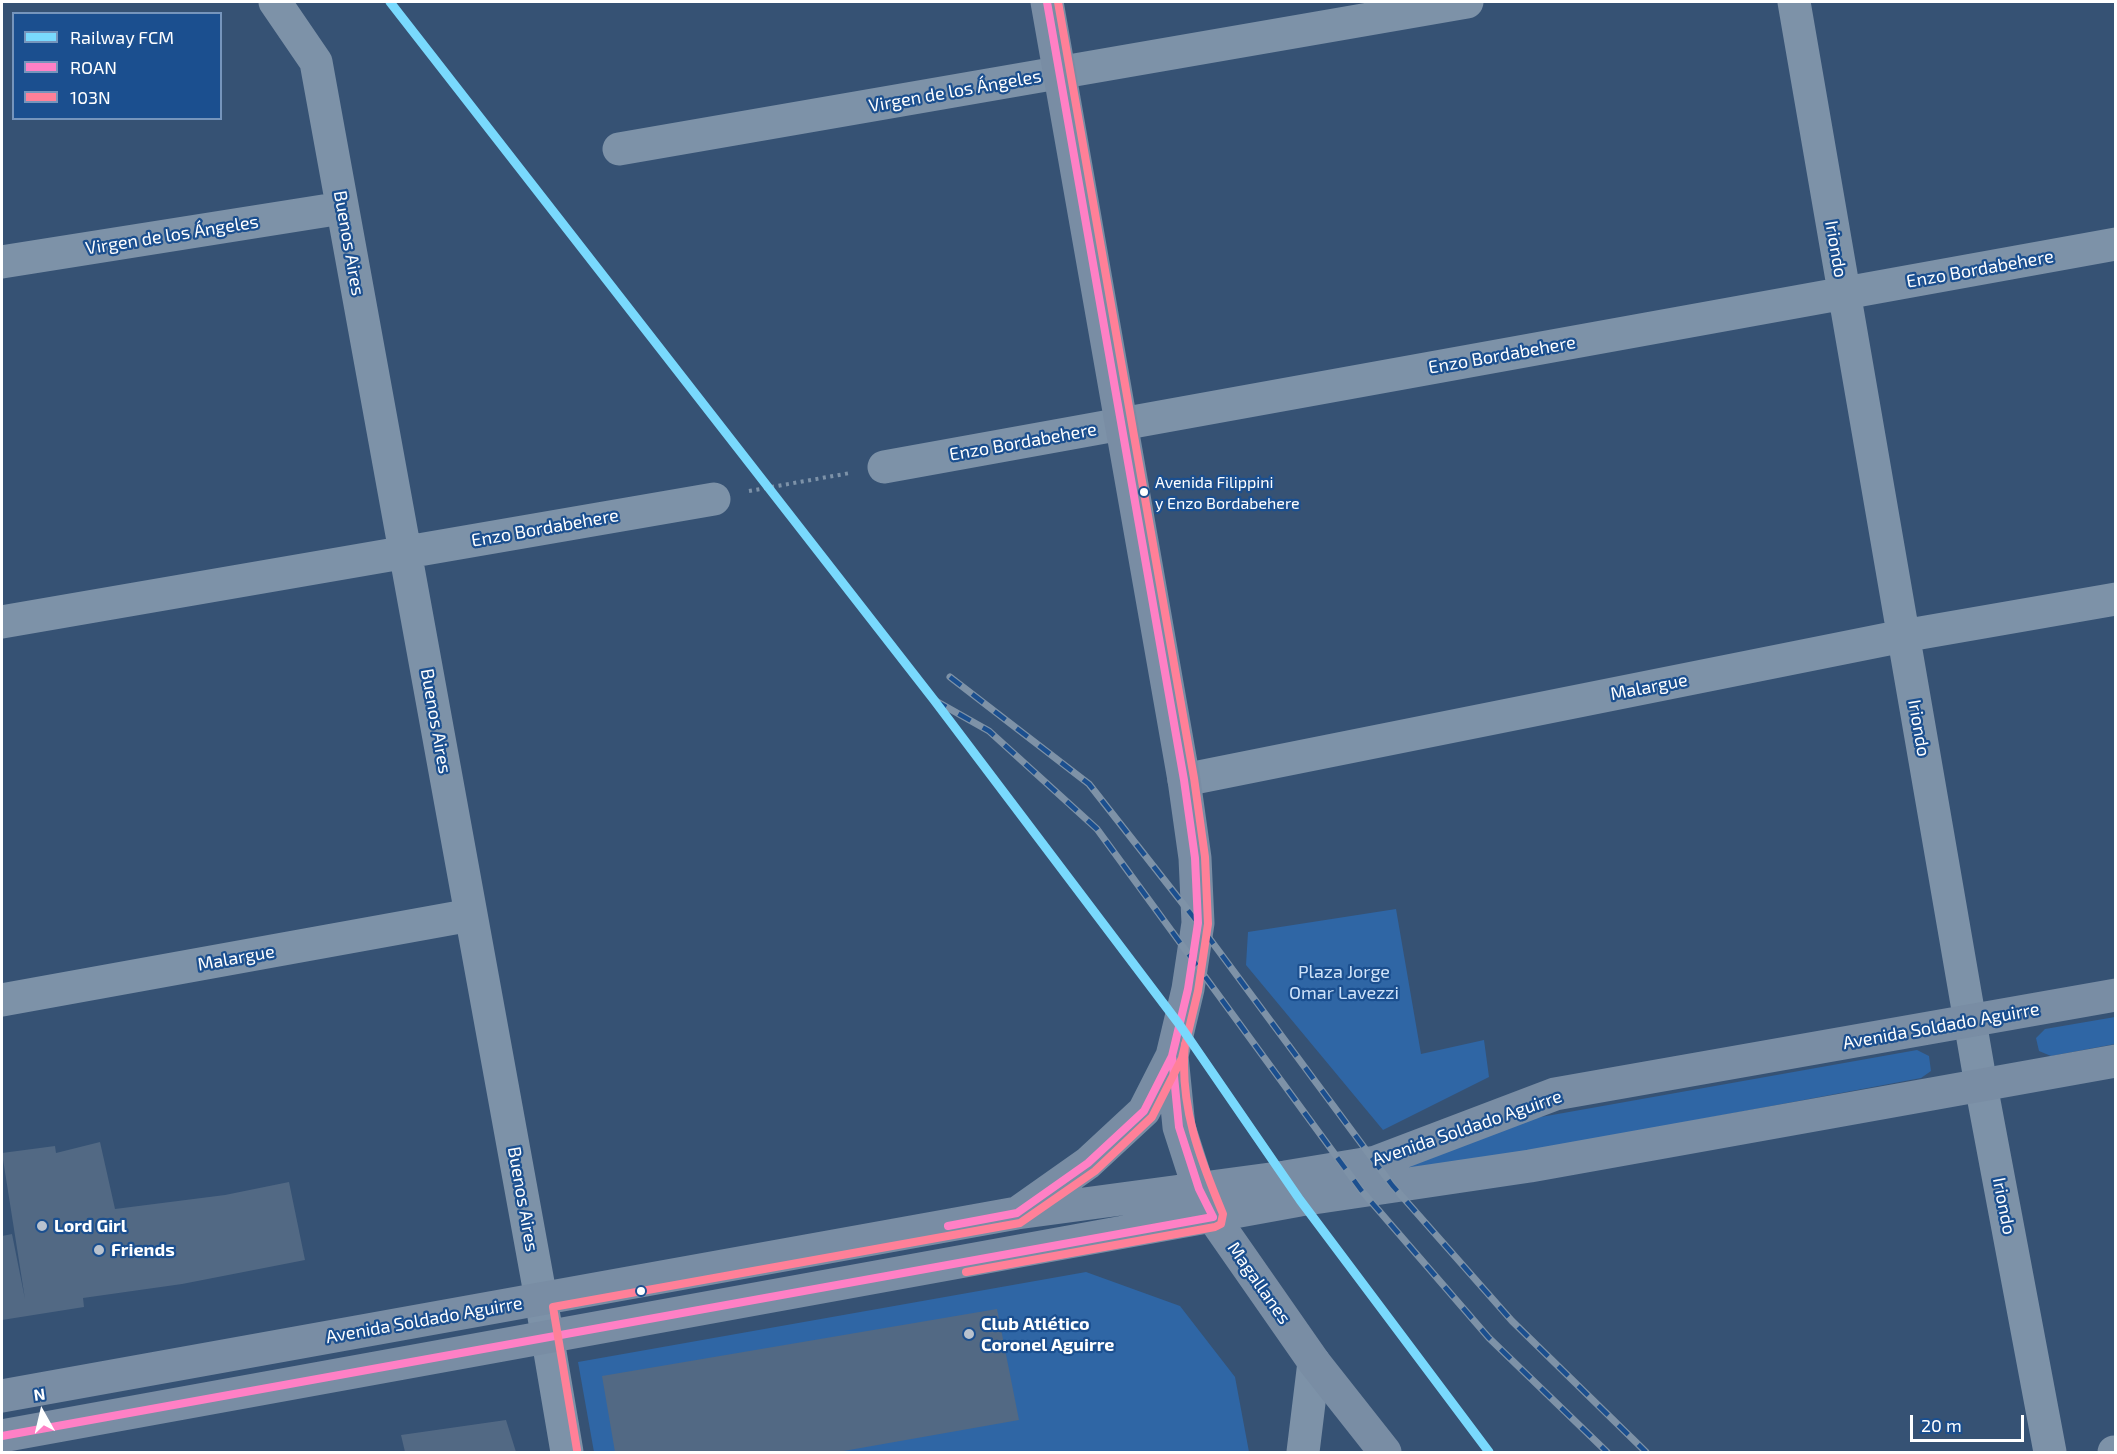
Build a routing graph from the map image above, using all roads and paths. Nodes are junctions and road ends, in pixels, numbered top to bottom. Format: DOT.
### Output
graph roads {
  1 [pos="275,2"];
  2 [pos="1047,2"];
  3 [pos="1467,2"];
  4 [pos="1794,2"];
  5 [pos="1060,72"];
  6 [pos="619,149"];
  7 [pos="342,208"];
  8 [pos="2115,244"];
  9 [pos="2,262"];
  10 [pos="1844,293"];
  11 [pos="1122,424"];
  12 [pos="884,467"];
  13 [pos="714,499"];
  14 [pos="405,552"];
  15 [pos="2115,599"];
  16 [pos="2,622"];
  17 [pos="1903,636"];
  18 [pos="1184,780"];
  19 [pos="471,915"];
  20 [pos="2115,995"];
  21 [pos="2,1000"];
  22 [pos="1970,1021"];
  23 [pos="1173,1056"];
  24 [pos="2115,1061"];
  25 [pos="1981,1085"];
  26 [pos="1206,1203"];
  27 [pos="1017,1213"];
  28 [pos="541,1299"];
  29 [pos="548,1337"];
  30 [pos="1314,1362"];
  31 [pos="2,1396"];
  32 [pos="2,1436"];
  33 [pos="567,1452"];
  34 [pos="1303,1452"];
  35 [pos="1385,1452"];
  36 [pos="2050,1452"];
  1 -- 7 [label="street, Buenos Aires"];
  2 -- 5 [label="main road"];
  3 -- 5 [label="street, Virgen de los Ángeles"];
  4 -- 10 [label="street, Iriondo"];
  5 -- 6 [label="street, Virgen de los Ángeles"];
  5 -- 11 [label="main road"];
  7 -- 9 [label="street, Virgen de los Ángeles"];
  7 -- 14 [label="street, Buenos Aires"];
  8 -- 10 [label="street, Enzo Bordabehere"];
  10 -- 11 [label="street, Enzo Bordabehere"];
  10 -- 17 [label="street, Iriondo"];
  11 -- 12 [label="street, Enzo Bordabehere"];
  11 -- 18 [label="main road"];
  12 -- 13 [label="path"];
  13 -- 14 [label="street, Enzo Bordabehere"];
  14 -- 16 [label="street, Enzo Bordabehere"];
  14 -- 19 [label="street, Buenos Aires"];
  15 -- 17 [label="street, Malargue"];
  17 -- 18 [label="street, Malargue"];
  17 -- 22 [label="street, Iriondo"];
  18 -- 23 [label="main road"];
  19 -- 21 [label="street, Malargue"];
  19 -- 28 [label="street, Buenos Aires"];
  20 -- 22 [label="main road, Avenida Soldado Aguirre"];
  22 -- 25 [label="street, Iriondo"];
  22 -- 26 [label="main road, Avenida Soldado Aguirre"];
  23 -- 26 [label="main road, Magallanes"];
  23 -- 27 [label="main road"];
  24 -- 25 [label="main road, Avenida Soldado Aguirre"];
  25 -- 26 [label="main road, Avenida Soldado Aguirre"];
  25 -- 36 [label="street, Iriondo"];
  26 -- 27 [label="main road, Avenida Soldado Aguirre"];
  26 -- 29 [label="main road, Avenida Soldado Aguirre"];
  26 -- 30 [label="main road, Magallanes"];
  27 -- 28 [label="main road, Avenida Soldado Aguirre"];
  28 -- 29 [label="street, Buenos Aires"];
  28 -- 31 [label="main road, Avenida Soldado Aguirre"];
  29 -- 32 [label="main road, Avenida Soldado Aguirre"];
  29 -- 33 [label="street, Buenos Aires"];
  30 -- 34 [label="street"];
  30 -- 35 [label="main road, Magallanes"];
}
